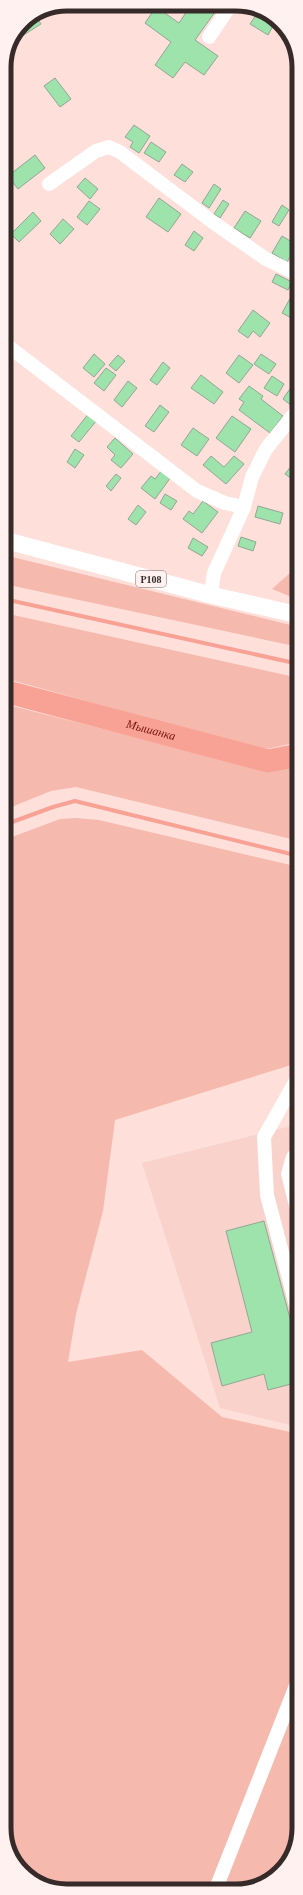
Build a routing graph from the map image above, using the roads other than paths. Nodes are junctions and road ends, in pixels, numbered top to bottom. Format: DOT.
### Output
graph roads {
  1 [pos="227,11"];
  2 [pos="209,37"];
  3 [pos="49,184"];
  4 [pos="292,272"];
  5 [pos="11,348"];
  6 [pos="292,417"];
  7 [pos="244,507"];
  8 [pos="11,542"];
  9 [pos="211,595"];
  10 [pos="292,612"];
  11 [pos="292,1087"];
  12 [pos="292,1161"];
  13 [pos="292,1190"];
  14 [pos="292,1290"];
  15 [pos="292,1696"];
  16 [pos="218,1884"];
  1 -- 2 [label="street"];
  3 -- 4 [label="street"];
  5 -- 7 [label="street"];
  6 -- 7 [label="street"];
  7 -- 9 [label="street"];
  8 -- 9 [label="main road, Р108"];
  9 -- 10 [label="main road, Р108"];
  11 -- 14 [label="street"];
  12 -- 13 [label="street"];
  15 -- 16 [label="street"];
}
